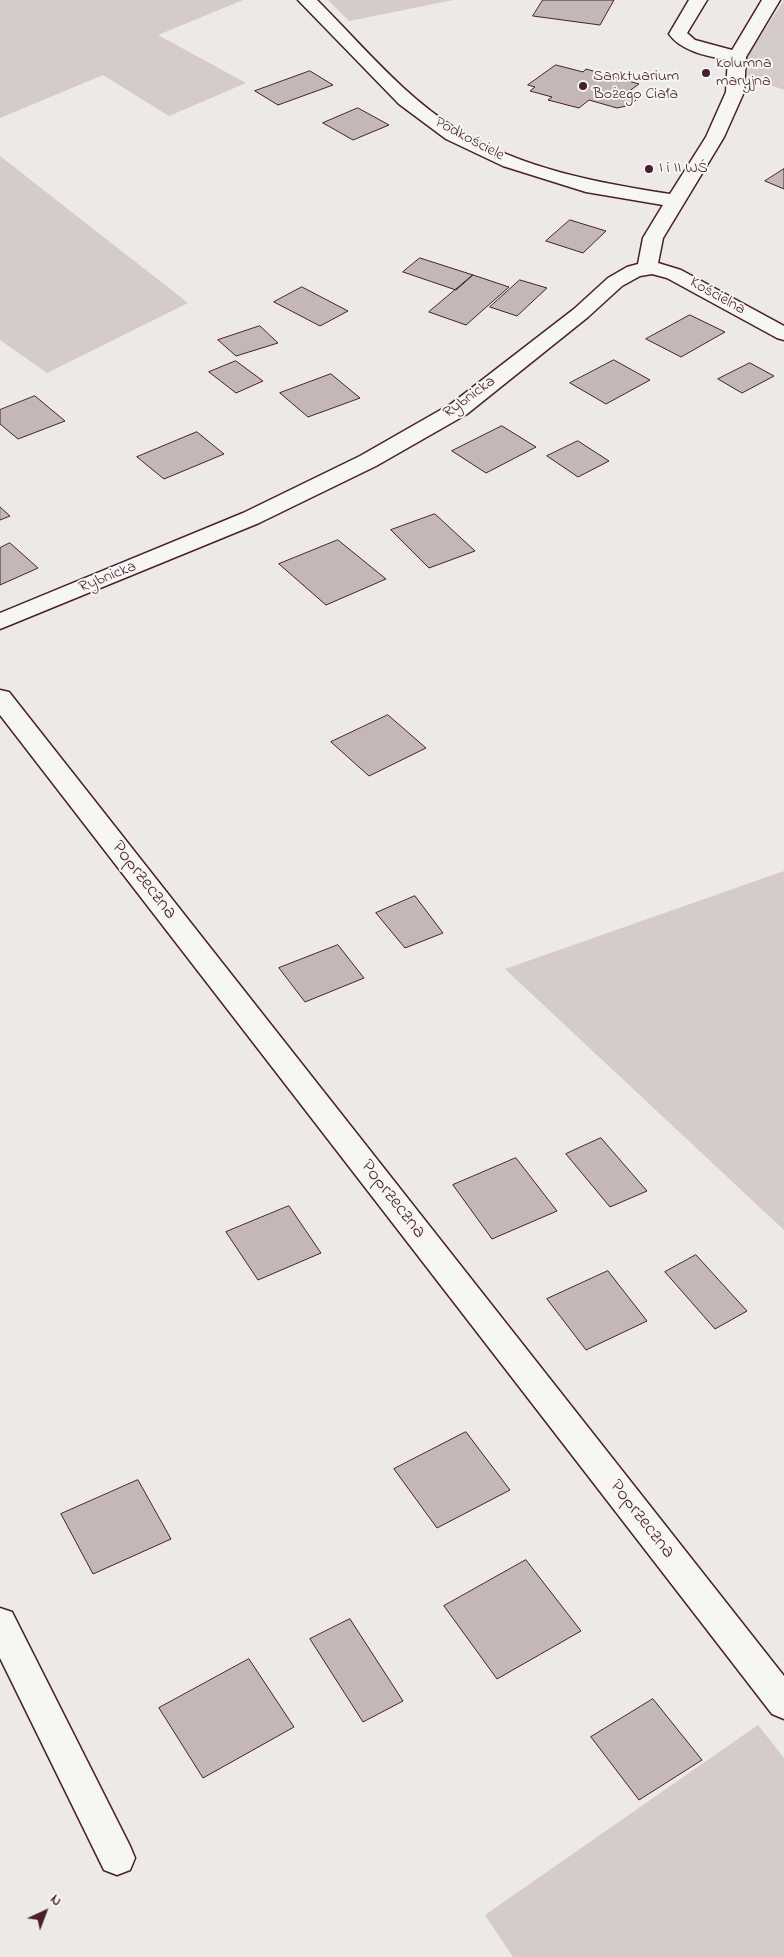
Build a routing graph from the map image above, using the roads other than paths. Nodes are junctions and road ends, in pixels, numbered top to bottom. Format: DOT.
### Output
graph roads {
  1 [pos="307,0"];
  2 [pos="771,0"];
  3 [pos="694,4"];
  4 [pos="737,57"];
  5 [pos="675,201"];
  6 [pos="647,268"];
  7 [pos="784,334"];
  8 [pos="0,622"];
  9 [pos="0,698"];
  10 [pos="0,1623"];
  11 [pos="784,1703"];
  12 [pos="117,1858"];
  1 -- 5 [label="street, Podkościele"];
  2 -- 4 [label="street"];
  3 -- 4 [label="street"];
  4 -- 5 [label="street"];
  5 -- 6 [label="street"];
  6 -- 7 [label="street, Kościelna"];
  6 -- 8 [label="street, Rybnicka"];
  9 -- 11 [label="street, Poprzeczna"];
  10 -- 12 [label="street"];
}
